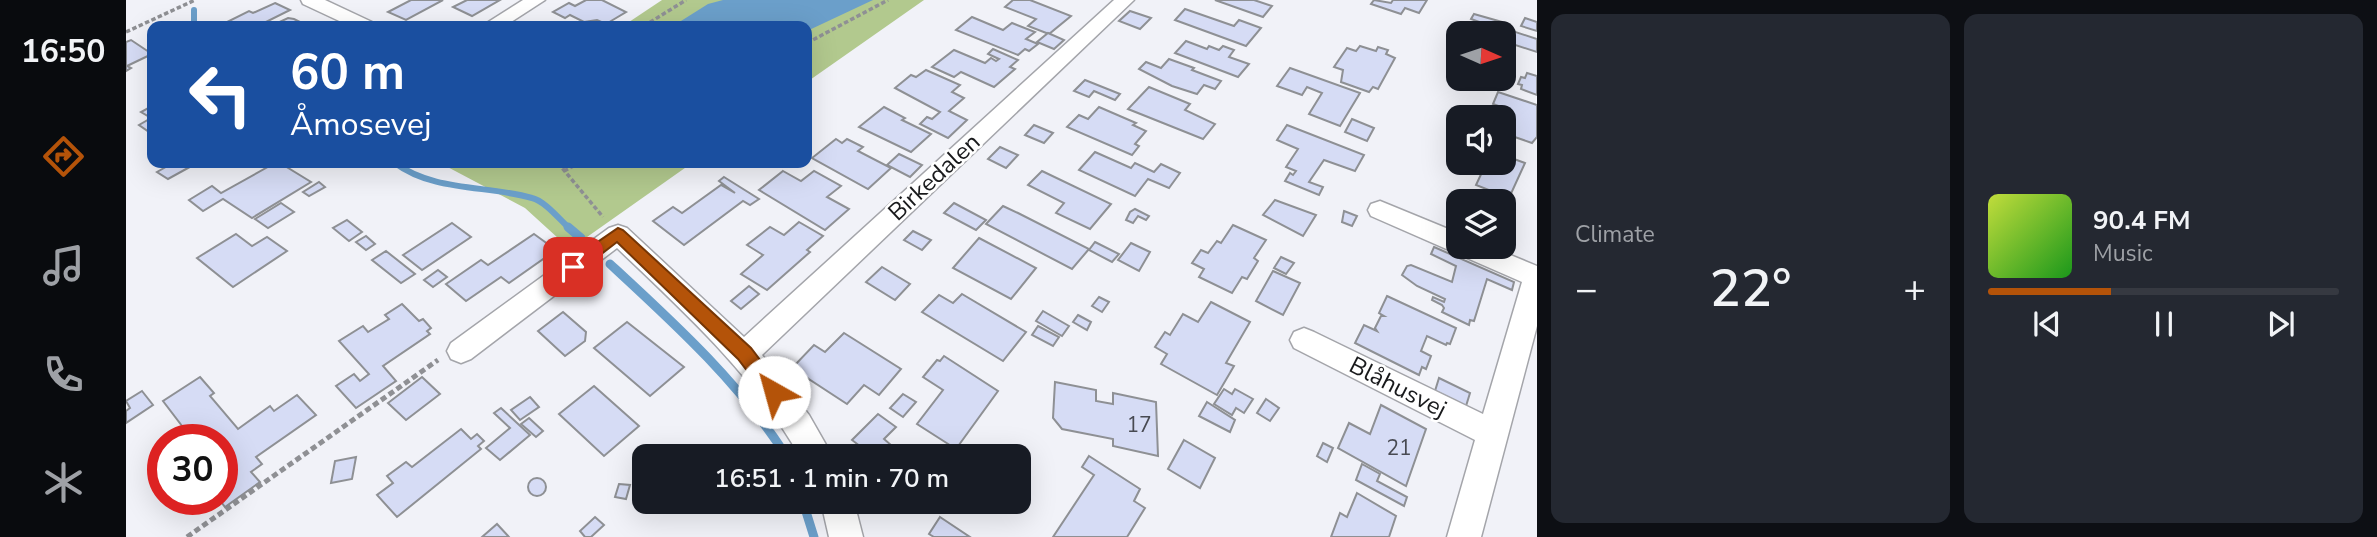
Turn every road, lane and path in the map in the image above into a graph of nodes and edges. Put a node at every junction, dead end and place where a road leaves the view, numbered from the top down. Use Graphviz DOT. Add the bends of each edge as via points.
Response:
graph roads {
  1 [pos="195,0"];
  2 [pos="310,0"];
  3 [pos="536,0"];
  4 [pos="686,0"];
  5 [pos="888,0"];
  6 [pos="1125,0"];
  7 [pos="150,21"];
  8 [pos="354,21"];
  9 [pos="500,21"];
  10 [pos="652,21"];
  11 [pos="147,22"];
  12 [pos="126,32"];
  13 [pos="812,40"];
  14 [pos="562,168"];
  15 [pos="570,168"];
  16 [pos="564,171"];
  17 [pos="1380,211"];
  18 [pos="618,234"];
  19 [pos="1446,238"];
  20 [pos="1495,259"];
  21 [pos="1537,276"];
  22 [pos="1304,340"];
  23 [pos="461,351"];
  24 [pos="744,354"];
  25 [pos="1493,434"];
  26 [pos="810,444"];
  27 [pos="840,514"];
  28 [pos="187,537"];
  29 [pos="846,537"];
  30 [pos="1464,537"];
  1 -- 7 [label="path"];
  2 -- 8 [label="street"];
  3 -- 9 [label="street"];
  4 -- 10 [label="path"];
  5 -- 13 [label="path"];
  6 -- 24 [label="street, Birkedalen"];
  11 -- 12 [label="path"];
  14 -- 16 [label="path"];
  15 -- 16 [label="path"];
  16 -- 18 [label="path"];
  17 -- 19 [label="street"];
  18 -- 23 [label="street"];
  18 -- 24 [label="street"];
  20 -- 21 [label="street"];
  21 -- 25 [label="street"];
  22 -- 25 [label="street, Blåhusvej"];
  23 -- 28 [label="path" via="444,355"];
  24 -- 26 [label="street"];
  25 -- 30 [label="street"];
  27 -- 29 [label="street"];
}
